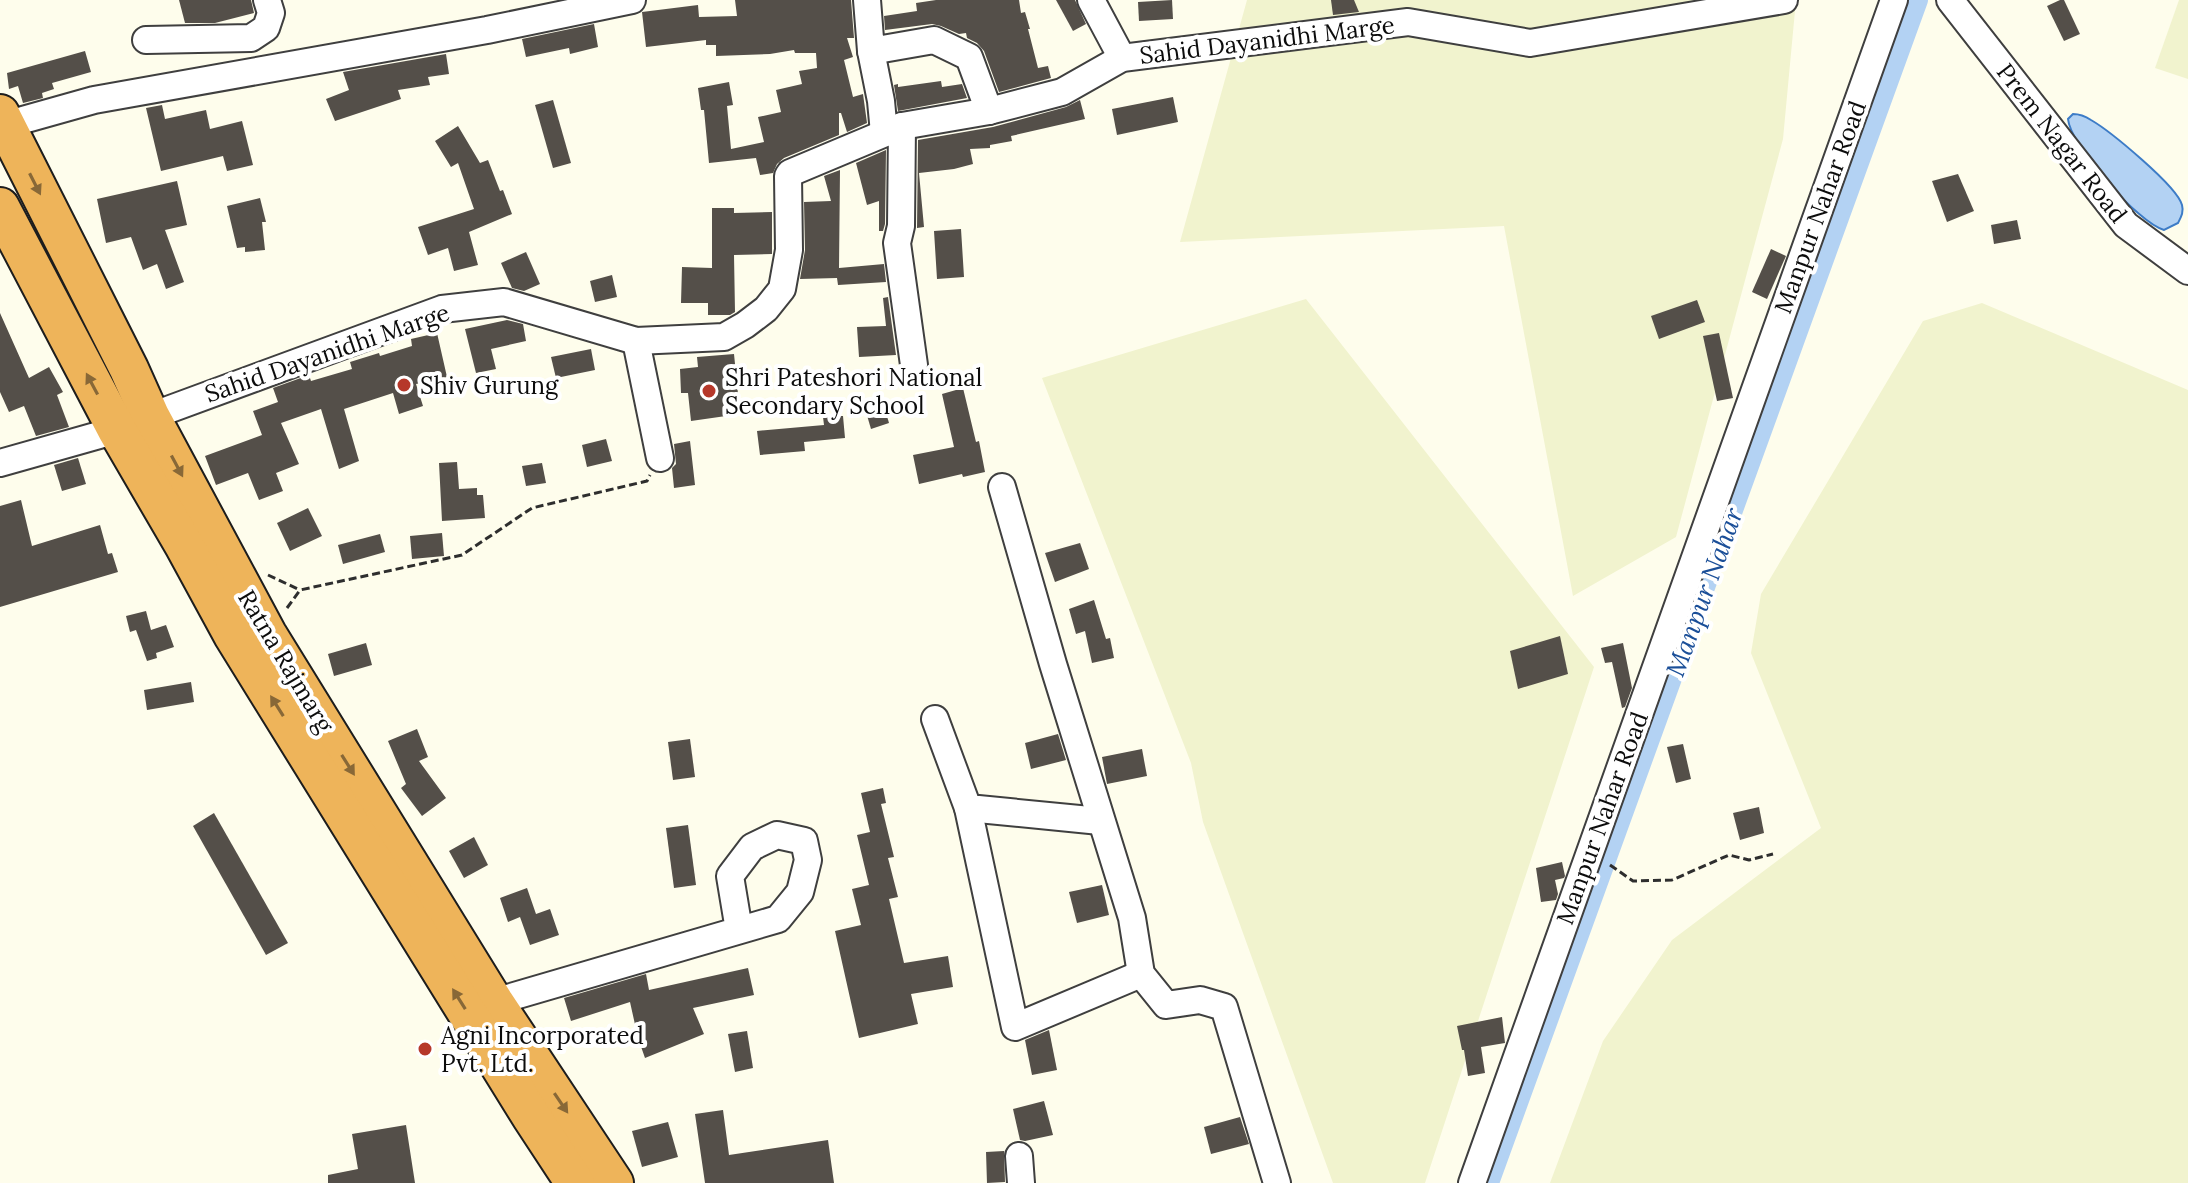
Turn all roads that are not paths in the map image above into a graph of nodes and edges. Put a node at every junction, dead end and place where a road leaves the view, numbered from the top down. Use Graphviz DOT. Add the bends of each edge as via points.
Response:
graph roads {
  1 [pos="267,0"];
  2 [pos="632,0"];
  3 [pos="867,0"];
  4 [pos="1091,0"];
  5 [pos="1784,0"];
  6 [pos="1894,0"];
  7 [pos="1950,0"];
  8 [pos="146,40"];
  9 [pos="871,51"];
  10 [pos="1122,58"];
  11 [pos="989,111"];
  12 [pos="2,119"];
  13 [pos="893,129"];
  14 [pos="0,207"];
  15 [pos="2188,271"];
  16 [pos="636,341"];
  17 [pos="914,365"];
  18 [pos="134,423"];
  19 [pos="660,458"];
  20 [pos="0,463"];
  21 [pos="1002,487"];
  22 [pos="935,719"];
  23 [pos="968,808"];
  24 [pos="1100,821"];
  25 [pos="739,930"];
  26 [pos="1141,974"];
  27 [pos="494,1002"];
  28 [pos="1019,1156"];
  29 [pos="575,1183"];
  30 [pos="614,1183"];
  31 [pos="1021,1183"];
  32 [pos="1277,1183"];
  33 [pos="1472,1183"];
  1 -- 8 [label="street" via="271,13 266,28 251,38"];
  2 -- 12 [label="street"];
  3 -- 9 [label="street"];
  4 -- 10 [label="street"];
  5 -- 10 [label="street, Sahid Dayanidhi Marge" via="1530,43 1408,22"];
  6 -- 33 [label="street, Manpur Nahar Road"];
  7 -- 15 [label="street, Prem Nagar Road" via="2126,225"];
  9 -- 11 [label="street" via="934,40 969,57"];
  9 -- 13 [label="street"];
  10 -- 11 [label="street, Sahid Dayanidhi Marge" via="1062,92"];
  11 -- 13 [label="street, Sahid Dayanidhi Marge"];
  12 -- 18 [label="highway, Ratna Rajmarg, one-way" via="129,369"];
  13 -- 16 [label="street, Sahid Dayanidhi Marge" via="790,173 789,250 782,289 766,309 724,337"];
  13 -- 17 [label="street" via="901,226 897,243"];
  18 -- 14 [label="highway, Ratna Rajmarg, one-way"];
  16 -- 18 [label="street, Sahid Dayanidhi Marge" via="504,302 442,309"];
  16 -- 19 [label="street"];
  18 -- 20 [label="street, Sahid Dayanidhi Marge"];
  18 -- 27 [label="highway, Ratna Rajmarg, one-way"];
  29 -- 18 [label="highway, Ratna Rajmarg, one-way" via="233,635 184,545"];
  21 -- 24 [label="street"];
  22 -- 23 [label="street"];
  23 -- 24 [label="street"];
  23 -- 26 [label="street" via="1015,1027"];
  24 -- 26 [label="street" via="1132,918"];
  25 -- 27 [label="street"];
  26 -- 32 [label="street" via="1166,1005 1200,1000 1224,1007"];
  27 -- 30 [label="highway, Ratna Rajmarg, one-way"];
  28 -- 31 [label="street"];
}
